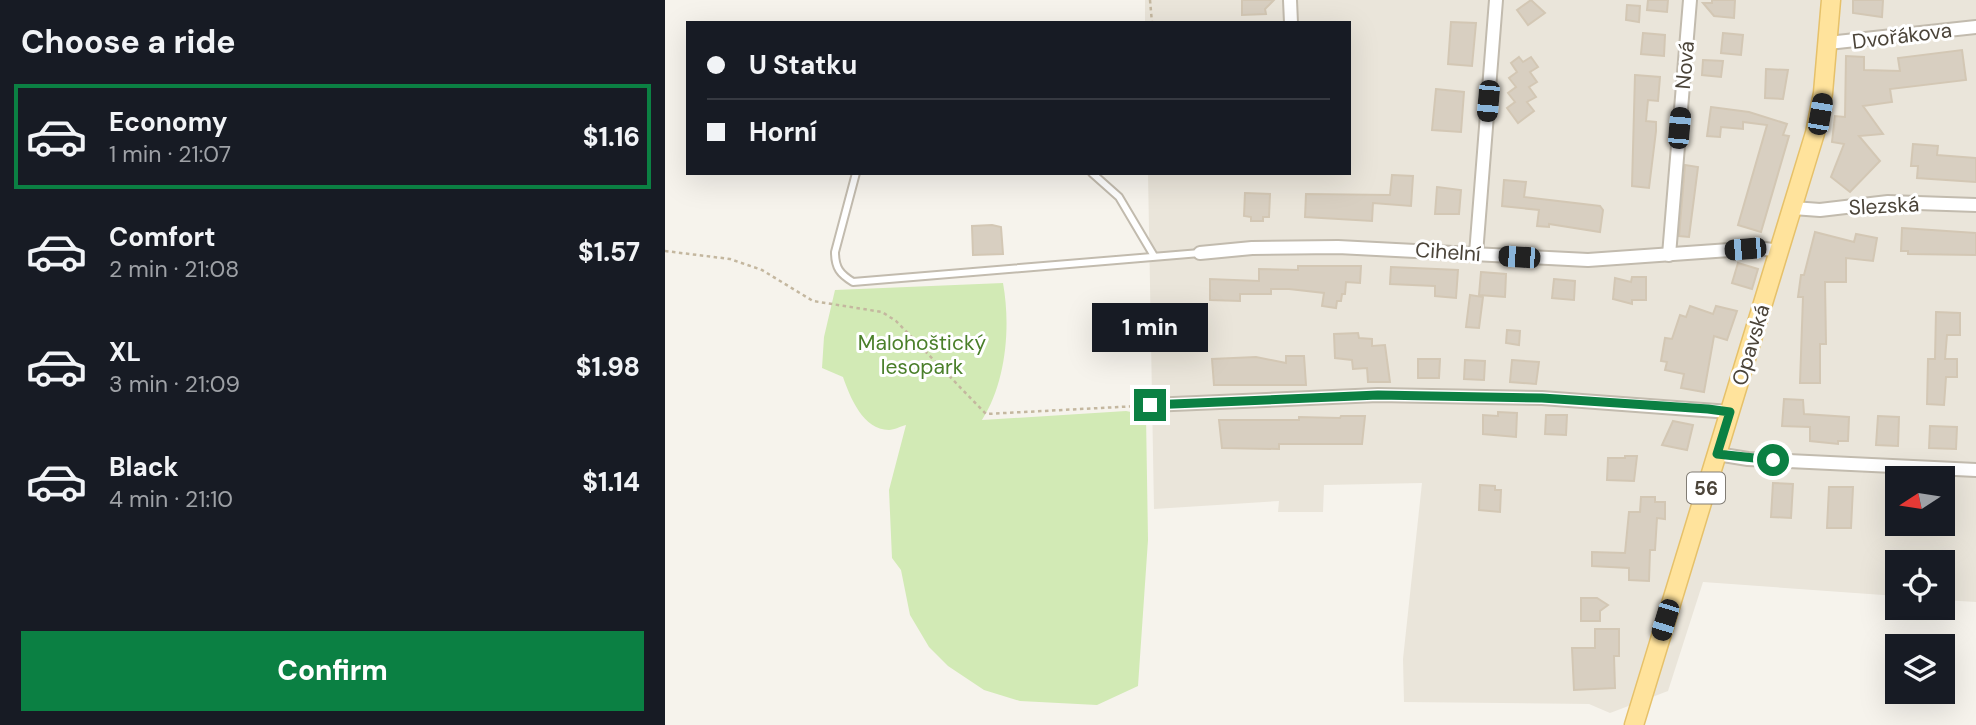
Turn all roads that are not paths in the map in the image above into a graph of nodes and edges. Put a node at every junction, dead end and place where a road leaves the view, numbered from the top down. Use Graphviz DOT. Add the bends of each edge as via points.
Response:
graph roads {
  1 [pos="1290,0"];
  2 [pos="1496,0"];
  3 [pos="1690,0"];
  4 [pos="1831,0"];
  5 [pos="1291,21"];
  6 [pos="1976,27"];
  7 [pos="1828,43"];
  8 [pos="855,175"];
  9 [pos="1095,175"];
  10 [pos="1976,205"];
  11 [pos="1793,208"];
  12 [pos="1780,251"];
  13 [pos="1200,253"];
  14 [pos="1476,254"];
  15 [pos="1154,256"];
  16 [pos="1669,256"];
  17 [pos="1150,405"];
  18 [pos="1730,412"];
  19 [pos="1717,454"];
  20 [pos="1976,470"];
  21 [pos="1634,725"];
  1 -- 5 [label="street"];
  2 -- 14 [label="street"];
  3 -- 16 [label="street, Nová"];
  4 -- 7 [label="main road, Opavská / 56"];
  6 -- 7 [label="street, Dvořákova"];
  7 -- 11 [label="main road, Opavská / 56" via="1820,114"];
  8 -- 15 [label="lane" via="835,252 840,274 853,282"];
  9 -- 15 [label="lane" via="1119,197"];
  10 -- 11 [label="street, Slezská" via="1888,202 1820,210"];
  11 -- 12 [label="main road, Opavská / 56"];
  12 -- 16 [label="street, Cihelní" via="1758,248"];
  12 -- 18 [label="main road, Opavská / 56"];
  13 -- 14 [label="street, Cihelní" via="1309,247"];
  13 -- 15 [label="lane"];
  14 -- 16 [label="street, Cihelní" via="1588,260"];
  17 -- 18 [label="street" via="1378,395 1542,398"];
  18 -- 19 [label="main road, Opavská / 56"];
  19 -- 20 [label="street"];
  19 -- 21 [label="main road, Opavská / 56"];
}
